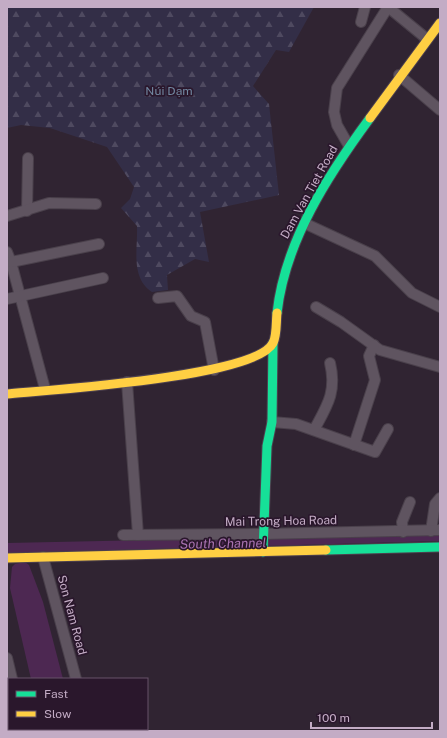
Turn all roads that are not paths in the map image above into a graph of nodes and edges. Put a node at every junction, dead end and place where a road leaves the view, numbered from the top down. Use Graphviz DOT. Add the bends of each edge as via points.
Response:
graph roads {
  1 [pos="365,7"];
  2 [pos="388,7"];
  3 [pos="361,22"];
  4 [pos="440,23"];
  5 [pos="427,39"];
  6 [pos="400,76"];
  7 [pos="440,110"];
  8 [pos="349,146"];
  9 [pos="28,158"];
  10 [pos="96,204"];
  11 [pos="26,211"];
  12 [pos="7,216"];
  13 [pos="304,223"];
  14 [pos="99,244"];
  15 [pos="9,257"];
  16 [pos="103,278"];
  17 [pos="20,296"];
  18 [pos="158,298"];
  19 [pos="7,299"];
  20 [pos="316,307"];
  21 [pos="440,307"];
  22 [pos="273,343"];
  23 [pos="374,345"];
  24 [pos="330,363"];
  25 [pos="440,365"];
  26 [pos="214,370"];
  27 [pos="128,382"];
  28 [pos="45,389"];
  29 [pos="7,394"];
  30 [pos="272,422"];
  31 [pos="388,429"];
  32 [pos="314,430"];
  33 [pos="354,445"];
  34 [pos="440,498"];
  35 [pos="410,502"];
  36 [pos="436,531"];
  37 [pos="403,532"];
  38 [pos="262,534"];
  39 [pos="123,535"];
  40 [pos="138,535"];
  41 [pos="440,548"];
  42 [pos="263,552"];
  43 [pos="43,557"];
  44 [pos="7,558"];
  45 [pos="7,658"];
  46 [pos="12,678"];
  47 [pos="76,678"];
  1 -- 3 [label="street"];
  2 -- 5 [label="street"];
  2 -- 8 [label="street" via="337,88 334,112 337,125"];
  4 -- 5 [label="main road, Dam Van Tiet Road"];
  5 -- 6 [label="main road, Dam Van Tiet Road"];
  6 -- 7 [label="street"];
  6 -- 8 [label="main road, Dam Van Tiet Road"];
  8 -- 13 [label="main road, Dam Van Tiet Road"];
  9 -- 11 [label="street"];
  10 -- 11 [label="street" via="49,202"];
  11 -- 12 [label="street"];
  13 -- 21 [label="street" via="375,256 412,293"];
  13 -- 22 [label="main road, Dam Van Tiet Road" via="286,266 278,300"];
  14 -- 15 [label="street"];
  15 -- 17 [label="street"];
  16 -- 17 [label="street"];
  17 -- 19 [label="street"];
  17 -- 28 [label="street"];
  18 -- 26 [label="street" via="177,296 191,316 205,322"];
  20 -- 23 [label="street"];
  22 -- 26 [label="main road" via="263,353"];
  22 -- 30 [label="main road, Dam Van Tiet Road"];
  23 -- 25 [label="street" via="380,350"];
  23 -- 33 [label="street" via="369,356 375,380"];
  24 -- 32 [label="street" via="334,378 332,392"];
  26 -- 27 [label="main road"];
  27 -- 28 [label="main road"];
  27 -- 40 [label="street"];
  28 -- 29 [label="main road"];
  30 -- 32 [label="street" via="296,424"];
  30 -- 38 [label="main road, Dam Van Tiet Road" via="267,446"];
  31 -- 33 [label="street" via="374,452"];
  32 -- 33 [label="street"];
  34 -- 36 [label="street" via="435,504"];
  35 -- 37 [label="street" via="402,522"];
  36 -- 37 [label="street, Mai Trong Hoa Road"];
  37 -- 38 [label="street, Mai Trong Hoa Road"];
  38 -- 40 [label="street, Mai Trong Hoa Road"];
  38 -- 42 [label="main road, Dam Van Tiet Road"];
  39 -- 40 [label="street, Mai Trong Hoa Road"];
  41 -- 42 [label="main road"];
  42 -- 43 [label="main road"];
  43 -- 44 [label="main road"];
  43 -- 47 [label="street, Son Nam Road"];
  45 -- 46 [label="street"];
}
